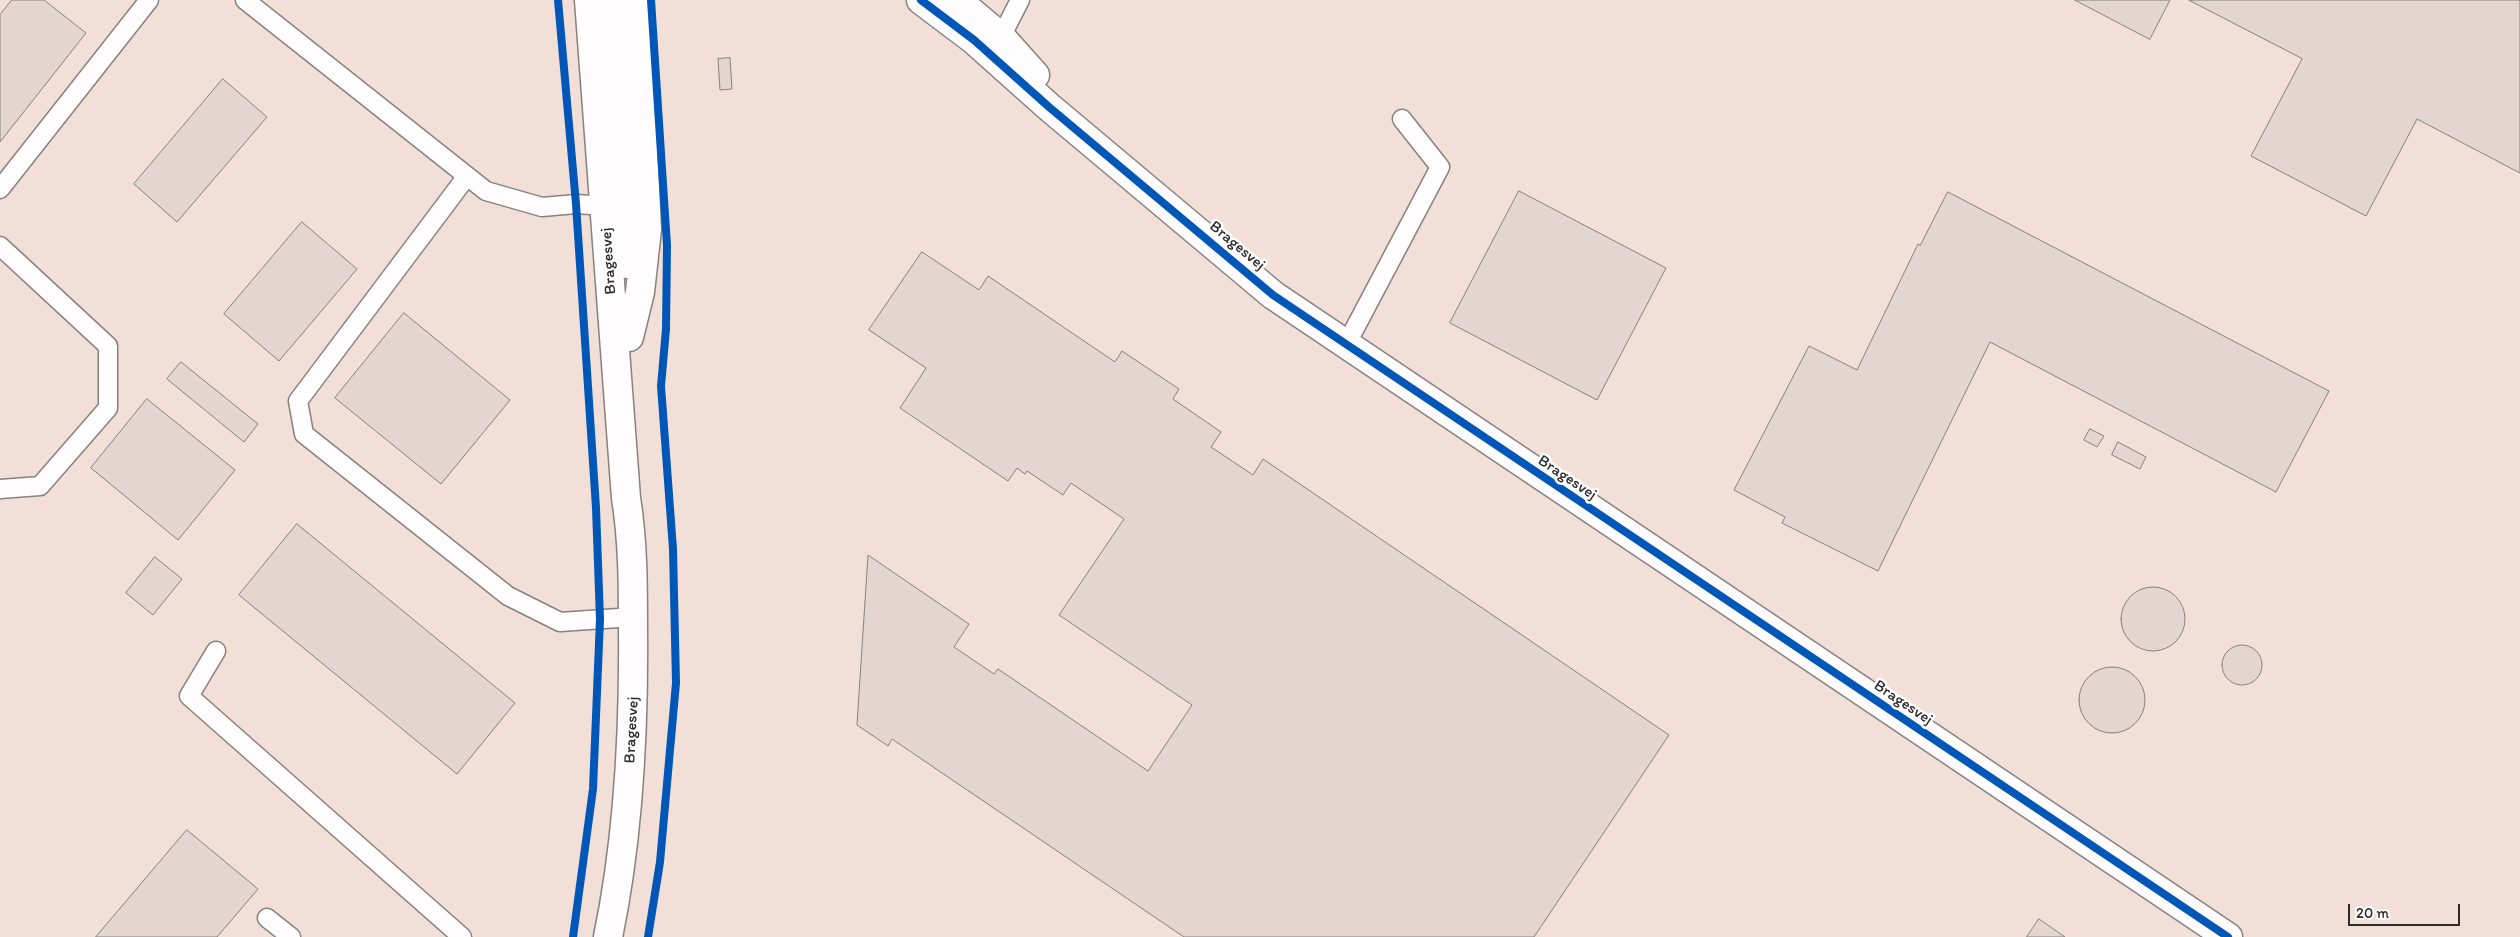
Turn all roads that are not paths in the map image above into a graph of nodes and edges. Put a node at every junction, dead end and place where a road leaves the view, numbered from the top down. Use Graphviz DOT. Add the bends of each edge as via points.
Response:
graph roads {
  1 [pos="149,0"];
  2 [pos="245,0"];
  3 [pos="589,0"];
  4 [pos="613,0"];
  5 [pos="636,0"];
  6 [pos="921,0"];
  7 [pos="957,0"];
  8 [pos="1020,0"];
  9 [pos="1001,37"];
  10 [pos="1402,119"];
  11 [pos="1101,149"];
  12 [pos="467,176"];
  13 [pos="0,190"];
  14 [pos="605,206"];
  15 [pos="0,246"];
  16 [pos="629,337"];
  17 [pos="1346,345"];
  18 [pos="0,489"];
  19 [pos="630,522"];
  20 [pos="633,617"];
  21 [pos="216,651"];
  22 [pos="267,918"];
  23 [pos="290,937"];
  24 [pos="462,937"];
  25 [pos="608,937"];
  26 [pos="2228,937"];
  1 -- 13 [label="lane"];
  2 -- 12 [label="lane"];
  3 -- 14 [label="street, Bragesvej"];
  4 -- 16 [label="street, Bragesvej"];
  5 -- 16 [label="street, Bragesvej" via="647,229 640,292"];
  6 -- 11 [label="street, Bragesvej" via="974,40"];
  7 -- 9 [label="street, Bragesvej"];
  8 -- 9 [label="lane"];
  9 -- 11 [label="street, Bragesvej"];
  10 -- 17 [label="lane" via="1440,167"];
  11 -- 17 [label="street, Bragesvej" via="1273,295"];
  12 -- 14 [label="lane" via="486,191 542,207"];
  12 -- 20 [label="lane" via="298,401 304,434 508,596 560,622"];
  14 -- 19 [label="street, Bragesvej"];
  15 -- 18 [label="lane" via="108,346 108,408 40,486"];
  16 -- 19 [label="street, Bragesvej" via="634,498"];
  17 -- 26 [label="street, Bragesvej"];
  19 -- 20 [label="street, Bragesvej"];
  20 -- 25 [label="street, Bragesvej" via="634,710 628,797 616,899"];
  21 -- 24 [label="lane" via="189,696"];
  22 -- 23 [label="lane"];
}
